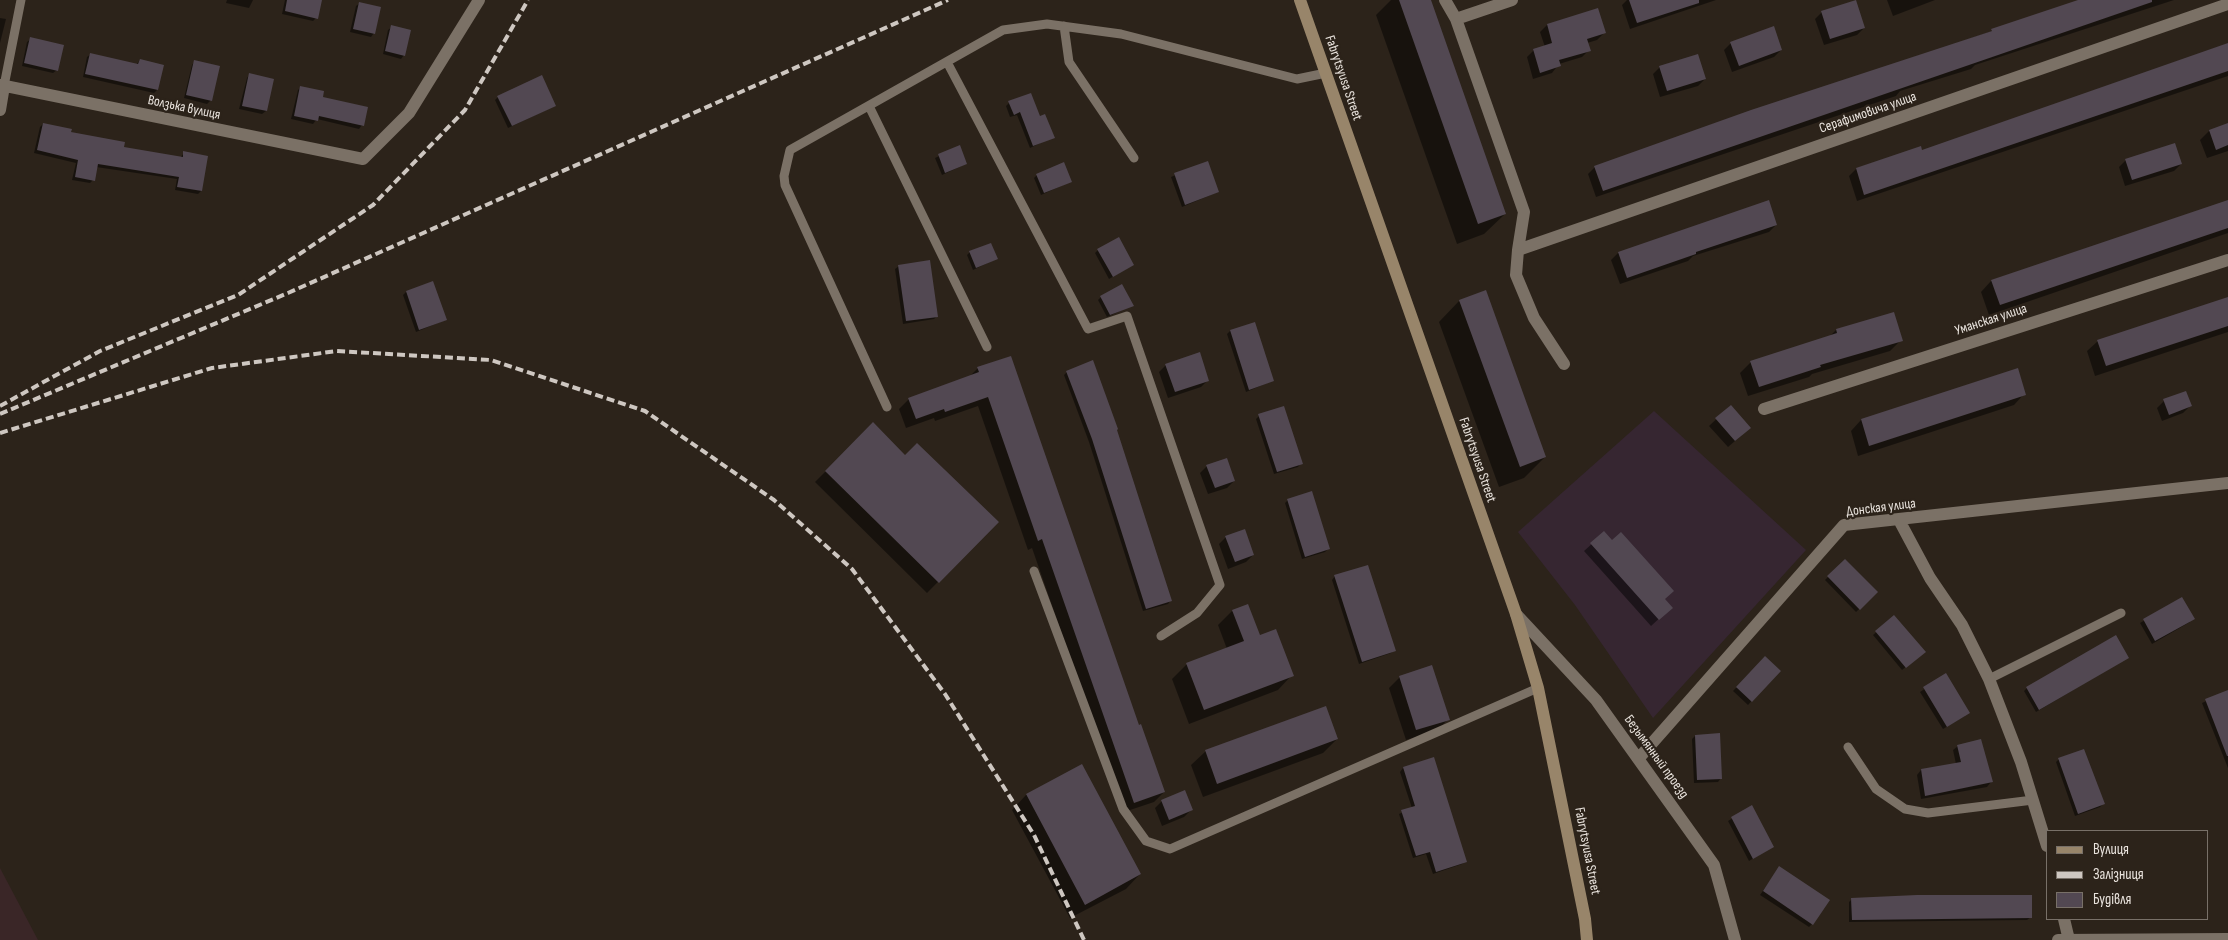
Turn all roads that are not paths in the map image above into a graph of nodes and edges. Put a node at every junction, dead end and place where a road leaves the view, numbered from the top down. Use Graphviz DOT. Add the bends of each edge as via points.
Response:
graph roads {
  1 [pos="21,0"];
  2 [pos="479,0"];
  3 [pos="1300,0"];
  4 [pos="1445,0"];
  5 [pos="1512,0"];
  6 [pos="2228,4"];
  7 [pos="1456,19"];
  8 [pos="1064,26"];
  9 [pos="947,62"];
  10 [pos="1326,73"];
  11 [pos="2,85"];
  12 [pos="869,106"];
  13 [pos="0,110"];
  14 [pos="1134,158"];
  15 [pos="1518,250"];
  16 [pos="2228,260"];
  17 [pos="987,347"];
  18 [pos="1564,364"];
  19 [pos="887,407"];
  20 [pos="1764,409"];
  21 [pos="2228,483"];
  22 [pos="1899,520"];
  23 [pos="1034,571"];
  24 [pos="2121,613"];
  25 [pos="1516,614"];
  26 [pos="1161,636"];
  27 [pos="1989,679"];
  28 [pos="1538,688"];
  29 [pos="1848,747"];
  30 [pos="1639,758"];
  31 [pos="2033,800"];
  32 [pos="2046,843"];
  33 [pos="2064,920"];
  34 [pos="2228,939"];
  35 [pos="1587,940"];
  36 [pos="1735,940"];
  37 [pos="2058,940"];
  38 [pos="2069,940"];
  1 -- 11 [label="lane"];
  2 -- 11 [label="street, Волзька вулиця" via="408,113 362,159"];
  3 -- 10 [label="main road, Fabrytsyusa Street"];
  4 -- 7 [label="street"];
  5 -- 7 [label="street"];
  6 -- 15 [label="street, Серафимовича улица"];
  7 -- 15 [label="street" via="1524,212"];
  8 -- 9 [label="lane" via="1047,24 1003,30"];
  8 -- 10 [label="lane" via="1121,34 1297,79"];
  8 -- 14 [label="lane" via="1069,62"];
  9 -- 12 [label="lane"];
  9 -- 26 [label="lane" via="1088,328 1127,316 1220,585 1197,613"];
  10 -- 25 [label="main road, Fabrytsyusa Street"];
  11 -- 13 [label="street"];
  12 -- 17 [label="lane"];
  12 -- 19 [label="lane" via="790,150 784,176"];
  15 -- 18 [label="street" via="1516,275 1534,318"];
  16 -- 20 [label="street, Уманская улица"];
  21 -- 22 [label="street, Донская улица"];
  22 -- 27 [label="street" via="1930,578 1962,625"];
  22 -- 30 [label="street, Донская улица" via="1844,525"];
  23 -- 28 [label="lane" via="1123,809 1146,841 1170,849"];
  24 -- 27 [label="lane"];
  25 -- 28 [label="main road, Fabrytsyusa Street"];
  25 -- 30 [label="street, Безымянный проезд" via="1596,700"];
  27 -- 31 [label="street"];
  28 -- 35 [label="main road, Fabrytsyusa Street"];
  29 -- 31 [label="lane" via="1876,790 1905,809 1928,813"];
  30 -- 36 [label="street, Безымянный проезд" via="1714,865"];
  31 -- 32 [label="street"];
  33 -- 38 [label="street"];
  34 -- 38 [label="street"];
  37 -- 38 [label="street"];
}
